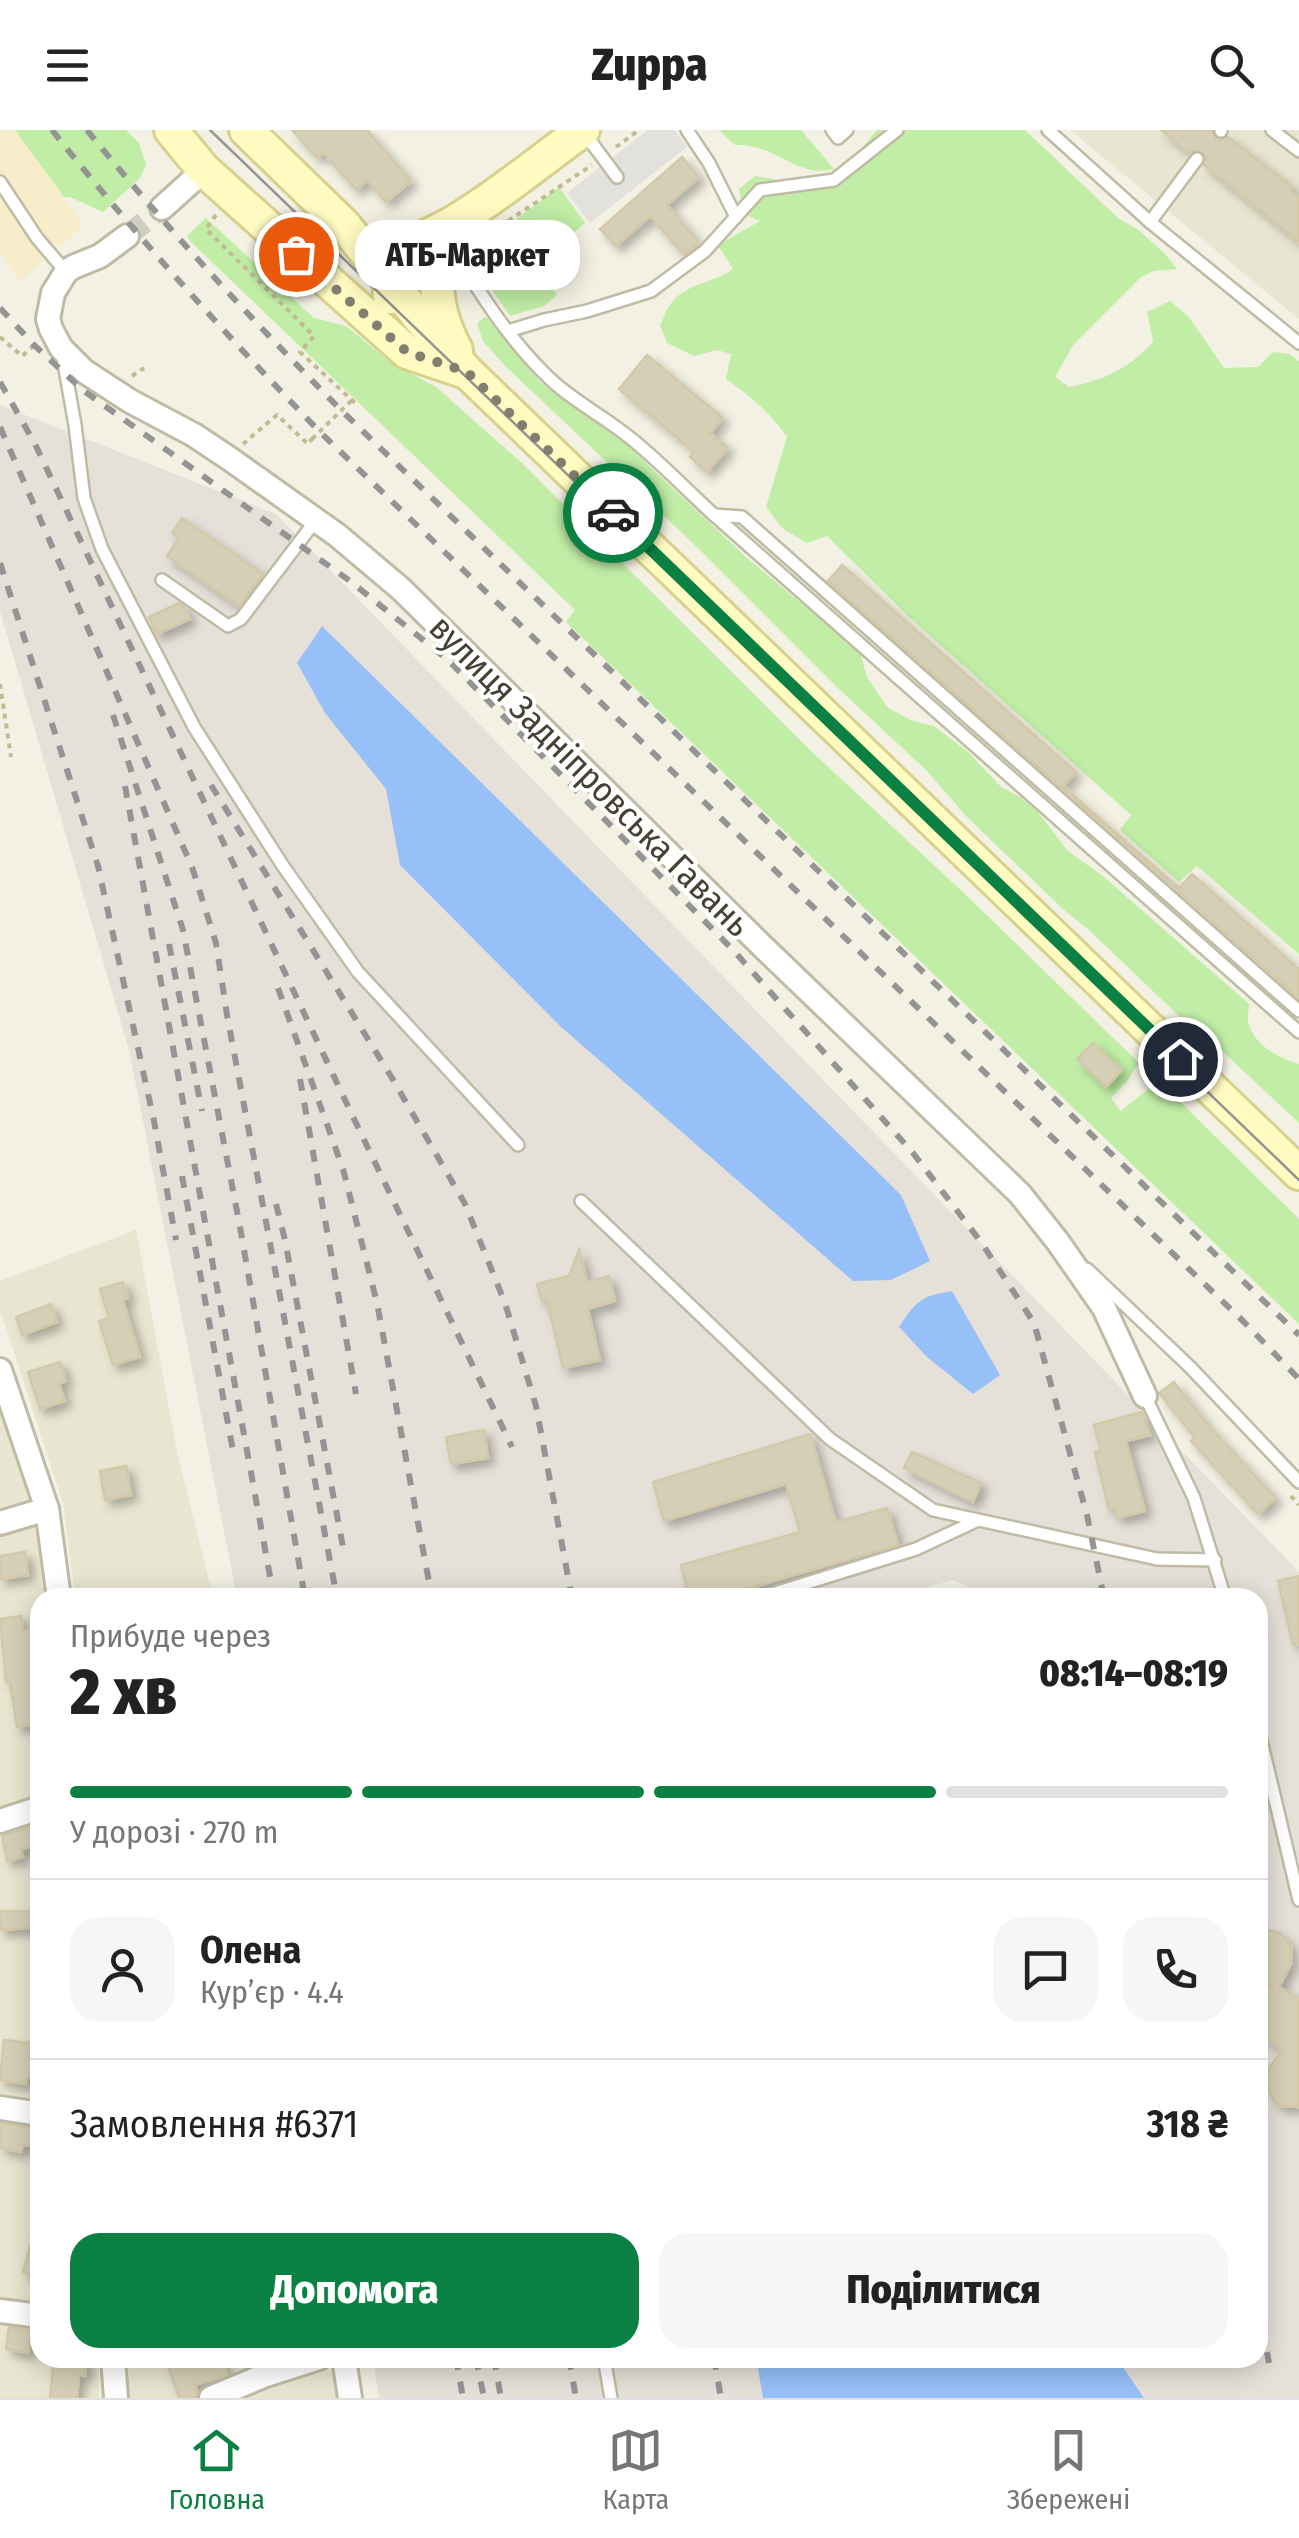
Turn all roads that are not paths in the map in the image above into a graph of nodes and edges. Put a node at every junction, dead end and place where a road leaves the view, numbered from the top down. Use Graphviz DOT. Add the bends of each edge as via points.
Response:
graph roads {
  1 [pos="170,130"];
  2 [pos="246,130"];
  3 [pos="583,130"];
  4 [pos="687,130"];
  5 [pos="832,130"];
  6 [pos="847,130"];
  7 [pos="897,130"];
  8 [pos="1048,130"];
  9 [pos="1272,130"];
  10 [pos="1299,151"];
  11 [pos="1196,159"];
  12 [pos="204,170"];
  13 [pos="617,176"];
  14 [pos="0,182"];
  15 [pos="162,208"];
  16 [pos="736,217"];
  17 [pos="1150,222"];
  18 [pos="344,226"];
  19 [pos="127,236"];
  20 [pos="448,236"];
  21 [pos="66,272"];
  22 [pos="316,272"];
  23 [pos="390,282"];
  24 [pos="508,332"];
  25 [pos="56,338"];
  26 [pos="1299,343"];
  27 [pos="407,352"];
  28 [pos="467,372"];
  29 [pos="714,514"];
  30 [pos="316,520"];
  31 [pos="162,580"];
  32 [pos="1299,1011"];
  33 [pos="1299,1032"];
  34 [pos="518,1145"];
  35 [pos="1299,1173"];
  36 [pos="581,1201"];
  37 [pos="1058,1242"];
  38 [pos="0,1370"];
  39 [pos="1144,1396"];
  40 [pos="1299,1482"];
  41 [pos="47,1509"];
  42 [pos="976,1521"];
  43 [pos="0,1523"];
  44 [pos="1215,1560"];
  45 [pos="58,1588"];
  46 [pos="790,1588"];
  47 [pos="1222,1588"];
  48 [pos="1268,1770"];
  49 [pos="30,1812"];
  50 [pos="0,1822"];
  51 [pos="1299,1900"];
  52 [pos="0,2108"];
  53 [pos="30,2112"];
  54 [pos="0,2311"];
  55 [pos="30,2315"];
  56 [pos="114,2368"];
  57 [pos="288,2368"];
  58 [pos="346,2368"];
  59 [pos="606,2368"];
  60 [pos="116,2398"];
  61 [pos="211,2398"];
  62 [pos="350,2398"];
  63 [pos="611,2398"];
  1 -- 12 [label="main road"];
  2 -- 18 [label="main road"];
  3 -- 13 [label="lane"];
  3 -- 20 [label="main road"];
  4 -- 16 [label="lane"];
  5 -- 6 [label="lane" via="838,138"];
  7 -- 16 [label="lane" via="834,180 760,190"];
  8 -- 17 [label="lane"];
  9 -- 10 [label="lane"];
  11 -- 17 [label="lane"];
  12 -- 15 [label="street"];
  12 -- 22 [label="main road"];
  14 -- 21 [label="lane"];
  16 -- 24 [label="lane" via="706,251 651,290"];
  17 -- 26 [label="lane"];
  18 -- 20 [label="main road" via="393,243"];
  18 -- 23 [label="main road"];
  19 -- 21 [label="street"];
  20 -- 23 [label="main road" via="399,258"];
  20 -- 24 [label="lane"];
  20 -- 28 [label="main road" via="437,286 446,328"];
  21 -- 25 [label="street" via="48,319"];
  22 -- 23 [label="main road" via="344,281"];
  22 -- 27 [label="main road"];
  23 -- 27 [label="main road" via="390,305"];
  23 -- 28 [label="main road"];
  24 -- 29 [label="lane" via="569,396 632,439"];
  25 -- 30 [label="street, вулиця Задніпровська Гавань" via="84,371 194,435"];
  25 -- 34 [label="lane" via="84,498 102,549 177,697 358,972"];
  27 -- 28 [label="main road"];
  28 -- 35 [label="main road"];
  29 -- 32 [label="lane" via="742,517"];
  29 -- 33 [label="lane"];
  30 -- 31 [label="lane" via="241,619 228,626"];
  30 -- 37 [label="street, вулиця Задніпровська Гавань" via="401,590 1020,1194"];
  36 -- 42 [label="lane" via="830,1439 934,1510"];
  37 -- 39 [label="street, вулиця Задніпровська Гавань" via="1104,1308"];
  37 -- 40 [label="lane" via="1190,1366"];
  38 -- 41 [label="street"];
  39 -- 44 [label="lane" via="1194,1498"];
  41 -- 43 [label="street"];
  41 -- 45 [label="street"];
  42 -- 44 [label="lane" via="1157,1559"];
  42 -- 46 [label="lane" via="916,1548"];
  44 -- 47 [label="lane"];
  48 -- 51 [label="lane"];
  49 -- 50 [label="street"];
  52 -- 53 [label="street"];
  54 -- 55 [label="street"];
  56 -- 60 [label="street"];
  57 -- 61 [label="street"];
  58 -- 62 [label="street"];
  59 -- 63 [label="lane"];
}
